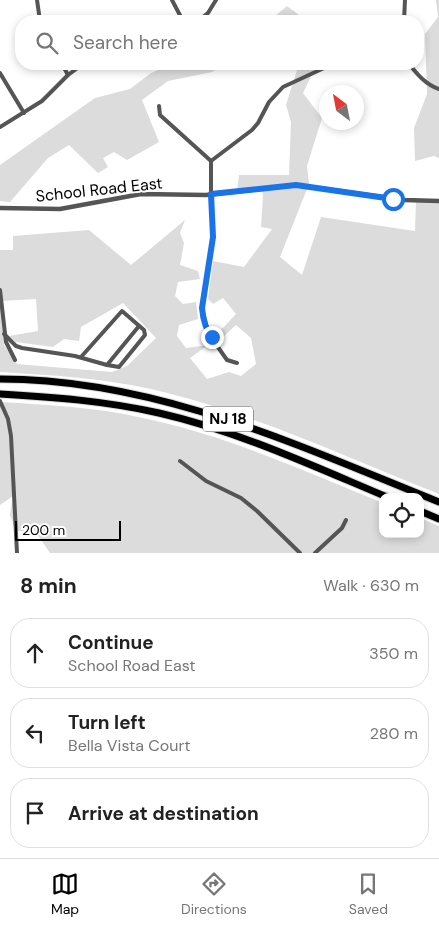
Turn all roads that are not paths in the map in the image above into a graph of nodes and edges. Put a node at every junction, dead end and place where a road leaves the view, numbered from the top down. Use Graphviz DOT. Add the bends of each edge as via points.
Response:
graph roads {
  1 [pos="37,0"];
  2 [pos="172,0"];
  3 [pos="216,0"];
  4 [pos="405,0"];
  5 [pos="39,15"];
  6 [pos="180,15"];
  7 [pos="206,15"];
  8 [pos="404,15"];
  9 [pos="65,70"];
  10 [pos="75,70"];
  11 [pos="320,70"];
  12 [pos="413,70"];
  13 [pos="0,73"];
  14 [pos="68,75"];
  15 [pos="439,89"];
  16 [pos="159,106"];
  17 [pos="24,113"];
  18 [pos="0,127"];
  19 [pos="211,161"];
  20 [pos="211,194"];
  21 [pos="439,201"];
  22 [pos="0,208"];
  23 [pos="0,290"];
  24 [pos="139,326"];
  25 [pos="4,334"];
  26 [pos="81,357"];
  27 [pos="15,360"];
  28 [pos="237,363"];
  29 [pos="107,365"];
  30 [pos="0,380"];
  31 [pos="0,399"];
  32 [pos="180,461"];
  33 [pos="379,493"];
  34 [pos="439,502"];
  35 [pos="424,513"];
  36 [pos="439,519"];
  37 [pos="346,520"];
  38 [pos="17,553"];
  39 [pos="300,553"];
  40 [pos="315,553"];
  1 -- 5 [label="street"];
  2 -- 6 [label="street"];
  3 -- 7 [label="street"];
  4 -- 8 [label="street"];
  9 -- 14 [label="street"];
  10 -- 14 [label="street"];
  11 -- 19 [label="street" via="284,87 269,102 258,124"];
  12 -- 15 [label="street" via="433,88"];
  13 -- 17 [label="street"];
  14 -- 17 [label="street" via="42,101"];
  16 -- 19 [label="street" via="160,115"];
  17 -- 18 [label="street"];
  19 -- 20 [label="street"];
  20 -- 21 [label="street, School Road East" via="296,185 404,200"];
  20 -- 22 [label="street, School Road East" via="141,194 60,210"];
  20 -- 28 [label="street" via="213,237 203,319 208,333 227,360"];
  23 -- 25 [label="street"];
  24 -- 26 [label="street" via="120,311"];
  24 -- 29 [label="street"];
  24 -- 29 [label="street" via="145,331 144,338 119,367"];
  25 -- 26 [label="street" via="22,348"];
  25 -- 27 [label="street"];
  26 -- 29 [label="street"];
  30 -- 34 [label="highway, NJ 18" via="101,388 205,411"];
  31 -- 33 [label="highway, NJ 18" via="10,395 74,398 185,420 250,441"];
  31 -- 38 [label="street" via="11,436"];
  32 -- 39 [label="street" via="206,482 241,498"];
  35 -- 36 [label="highway"];
  37 -- 40 [label="street" via="342,528"];
}
